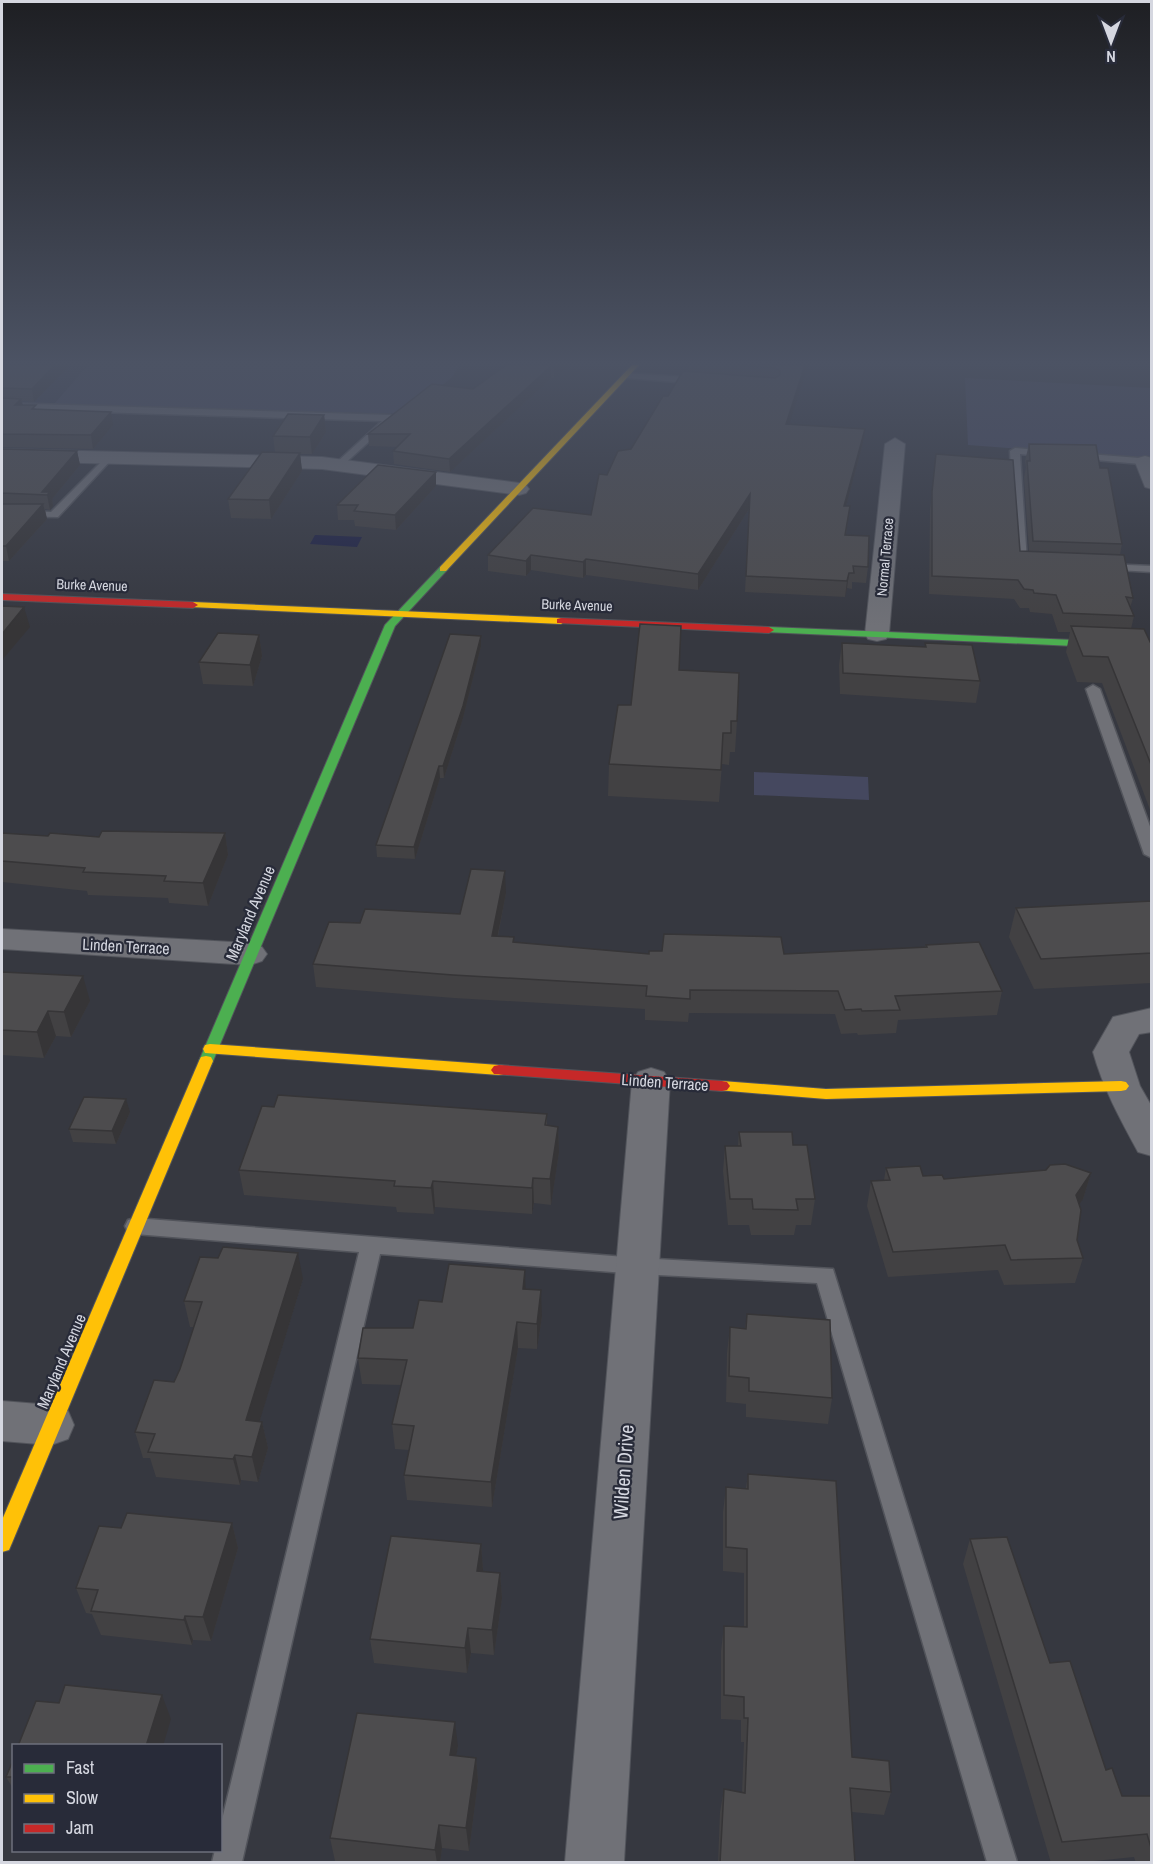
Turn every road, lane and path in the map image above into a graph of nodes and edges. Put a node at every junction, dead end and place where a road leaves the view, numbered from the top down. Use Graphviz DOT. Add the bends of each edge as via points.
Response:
graph roads {
  1 [pos="354,452"];
  2 [pos="554,452"];
  3 [pos="894,452"];
  4 [pos="1016,452"];
  5 [pos="1028,452"];
  6 [pos="2,455"];
  7 [pos="110,457"];
  8 [pos="1148,462"];
  9 [pos="341,464"];
  10 [pos="1152,483"];
  11 [pos="519,489"];
  12 [pos="2,513"];
  13 [pos="1046,565"];
  14 [pos="1093,567"];
  15 [pos="1152,569"];
  16 [pos="2,597"];
  17 [pos="400,614"];
  18 [pos="877,634"];
  19 [pos="1152,646"];
  20 [pos="1093,689"];
  21 [pos="1152,855"];
  22 [pos="2,939"];
  23 [pos="250,954"];
  24 [pos="1152,1020"];
  25 [pos="210,1049"];
  26 [pos="651,1081"];
  27 [pos="1121,1086"];
  28 [pos="1152,1142"];
  29 [pos="135,1226"];
  30 [pos="372,1243"];
  31 [pos="638,1266"];
  32 [pos="2,1421"];
  33 [pos="51,1425"];
  34 [pos="2,1543"];
  35 [pos="227,1863"];
  36 [pos="594,1863"];
  37 [pos="1002,1863"];
  1 -- 9 [label="lane"];
  2 -- 11 [label="street, Maryland Avenue"];
  3 -- 18 [label="street, Normal Terrace"];
  4 -- 13 [label="lane" via="1022,565"];
  5 -- 8 [label="lane"];
  6 -- 7 [label="street"];
  7 -- 9 [label="street"];
  7 -- 12 [label="lane" via="54,515"];
  8 -- 10 [label="street"];
  9 -- 11 [label="street"];
  11 -- 17 [label="street, Maryland Avenue"];
  14 -- 15 [label="lane"];
  16 -- 17 [label="street, Burke Avenue"];
  17 -- 18 [label="street, Burke Avenue"];
  17 -- 23 [label="street, Maryland Avenue" via="390,625"];
  18 -- 19 [label="street, Burke Avenue"];
  20 -- 21 [label="lane"];
  22 -- 23 [label="street, Linden Terrace"];
  23 -- 25 [label="street, Maryland Avenue"];
  24 -- 27 [label="street" via="1126,1025 1111,1052"];
  25 -- 26 [label="street, Linden Terrace"];
  25 -- 29 [label="street, Maryland Avenue"];
  26 -- 27 [label="street, Linden Terrace" via="826,1094"];
  26 -- 31 [label="street, Wilden Drive"];
  27 -- 28 [label="street"];
  29 -- 30 [label="lane"];
  29 -- 33 [label="street, Maryland Avenue"];
  30 -- 31 [label="lane"];
  30 -- 35 [label="lane"];
  31 -- 36 [label="street, Wilden Drive"];
  31 -- 37 [label="lane" via="825,1275"];
  32 -- 33 [label="street"];
  33 -- 34 [label="street, Maryland Avenue"];
}
